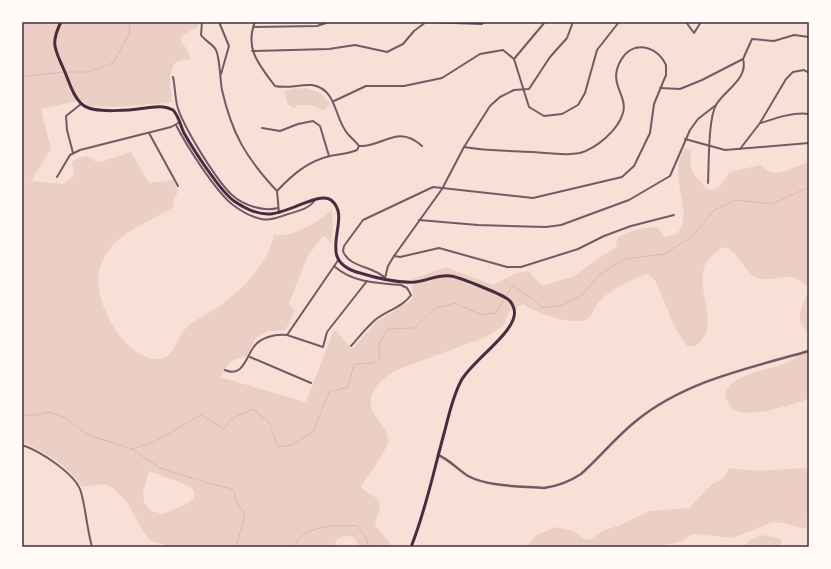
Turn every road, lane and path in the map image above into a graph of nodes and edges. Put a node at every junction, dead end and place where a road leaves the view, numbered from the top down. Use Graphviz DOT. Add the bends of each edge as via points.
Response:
graph roads {
  1 [pos="61,22"];
  2 [pos="202,22"];
  3 [pos="219,22"];
  4 [pos="255,22"];
  5 [pos="329,22"];
  6 [pos="484,22"];
  7 [pos="545,22"];
  8 [pos="573,22"];
  9 [pos="619,22"];
  10 [pos="686,22"];
  11 [pos="701,22"];
  12 [pos="253,27"];
  13 [pos="809,37"];
  14 [pos="252,51"];
  15 [pos="514,59"];
  16 [pos="743,59"];
  17 [pos="809,73"];
  18 [pos="221,74"];
  19 [pos="173,77"];
  20 [pos="660,88"];
  21 [pos="522,89"];
  22 [pos="334,101"];
  23 [pos="82,104"];
  24 [pos="716,104"];
  25 [pos="178,106"];
  26 [pos="174,111"];
  27 [pos="809,114"];
  28 [pos="180,122"];
  29 [pos="760,123"];
  30 [pos="176,125"];
  31 [pos="262,128"];
  32 [pos="149,133"];
  33 [pos="685,139"];
  34 [pos="809,142"];
  35 [pos="359,146"];
  36 [pos="422,146"];
  37 [pos="464,147"];
  38 [pos="710,147"];
  39 [pos="740,149"];
  40 [pos="73,153"];
  41 [pos="330,156"];
  42 [pos="57,177"];
  43 [pos="708,183"];
  44 [pos="178,186"];
  45 [pos="442,189"];
  46 [pos="277,191"];
  47 [pos="317,198"];
  48 [pos="278,208"];
  49 [pos="279,213"];
  50 [pos="674,214"];
  51 [pos="419,220"];
  52 [pos="394,256"];
  53 [pos="339,259"];
  54 [pos="334,266"];
  55 [pos="385,278"];
  56 [pos="367,282"];
  57 [pos="287,335"];
  58 [pos="350,346"];
  59 [pos="809,351"];
  60 [pos="250,357"];
  61 [pos="225,370"];
  62 [pos="311,383"];
  63 [pos="22,445"];
  64 [pos="438,454"];
  65 [pos="92,547"];
  66 [pos="411,547"];
  1 -- 23 [label="main road" via="55,36 54,47"];
  2 -- 18 [label="street" via="201,35 216,50"];
  3 -- 18 [label="street" via="229,46"];
  4 -- 12 [label="street"];
  5 -- 12 [label="street" via="317,26"];
  6 -- 14 [label="street" via="426,22 414,30 403,44 387,52 355,45 329,49"];
  7 -- 15 [label="street"];
  8 -- 21 [label="street" via="566,38 550,57 530,89"];
  9 -- 21 [label="street" via="597,50 586,93 578,105 562,114 544,116 529,107"];
  10 -- 11 [label="street" via="694,33"];
  12 -- 14 [label="street"];
  13 -- 16 [label="street" via="794,35 774,41 752,39"];
  14 -- 22 [label="street" via="257,62 276,86 313,86 328,94"];
  15 -- 21 [label="street"];
  15 -- 22 [label="street" via="503,50 480,54 442,78 404,86 366,86"];
  16 -- 20 [label="street" via="680,89"];
  16 -- 24 [label="street" via="745,63 737,81"];
  17 -- 29 [label="street" via="804,70 793,72 786,79"];
  18 -- 46 [label="street" via="229,117 240,142 258,170"];
  19 -- 25 [label="street"];
  20 -- 37 [label="street" via="666,72 664,61 651,48 634,48 621,60 616,75 616,84 624,103 622,117 611,133 590,148 567,154"];
  20 -- 45 [label="street" via="654,104 650,133 634,166 622,178 533,198"];
  21 -- 37 [label="street" via="504,94 493,103"];
  22 -- 35 [label="street" via="341,124"];
  23 -- 26 [label="main road" via="96,109 122,110 162,106"];
  23 -- 40 [label="street" via="66,116"];
  24 -- 33 [label="street" via="698,118"];
  24 -- 38 [label="street"];
  25 -- 26 [label="street"];
  25 -- 48 [label="street" via="192,137 231,194 262,209"];
  26 -- 28 [label="main road"];
  27 -- 29 [label="street" via="780,117"];
  28 -- 30 [label="street"];
  28 -- 49 [label="main road" via="190,142 228,196 255,212"];
  29 -- 39 [label="street"];
  30 -- 32 [label="street"];
  30 -- 47 [label="street" via="224,197 248,214 262,219 276,218 312,205"];
  31 -- 41 [label="street" via="280,130 314,121 320,126"];
  32 -- 40 [label="street"];
  32 -- 44 [label="street"];
  33 -- 38 [label="street"];
  33 -- 51 [label="street" via="668,178 629,200 561,225 541,227"];
  34 -- 39 [label="street"];
  35 -- 36 [label="street" via="365,147 396,135 417,141"];
  35 -- 41 [label="street" via="352,152"];
  37 -- 45 [label="street"];
  38 -- 39 [label="street" via="724,150"];
  38 -- 43 [label="street"];
  40 -- 42 [label="street"];
  41 -- 46 [label="street" via="293,174"];
  45 -- 51 [label="street"];
  45 -- 55 [label="street" via="432,187 363,220 344,246 343,251 349,260 378,272"];
  46 -- 48 [label="street"];
  47 -- 49 [label="main road"];
  47 -- 53 [label="main road" via="330,200 337,209 335,243"];
  48 -- 49 [label="street"];
  50 -- 52 [label="street" via="631,226 604,236 578,250 521,267 507,267 439,248 400,257"];
  51 -- 52 [label="street"];
  52 -- 55 [label="street"];
  53 -- 54 [label="street"];
  53 -- 55 [label="main road" via="355,272"];
  54 -- 56 [label="street" via="343,274"];
  54 -- 57 [label="street"];
  55 -- 64 [label="main road" via="414,282 443,275 456,276 506,298 514,308 514,320 508,331 471,366 458,386"];
  56 -- 57 [label="street" via="327,332 323,347"];
  56 -- 58 [label="street" via="401,285 407,288 411,295 407,301 373,321"];
  57 -- 60 [label="street" via="270,336 262,340 253,348"];
  59 -- 64 [label="street" via="715,378 675,396 636,421 581,474 558,485 544,488 484,481 469,476"];
  60 -- 61 [label="street" via="242,368 235,371"];
  60 -- 62 [label="street"];
  63 -- 65 [label="street" via="47,458 74,480 81,492"];
  64 -- 66 [label="main road"];
}
